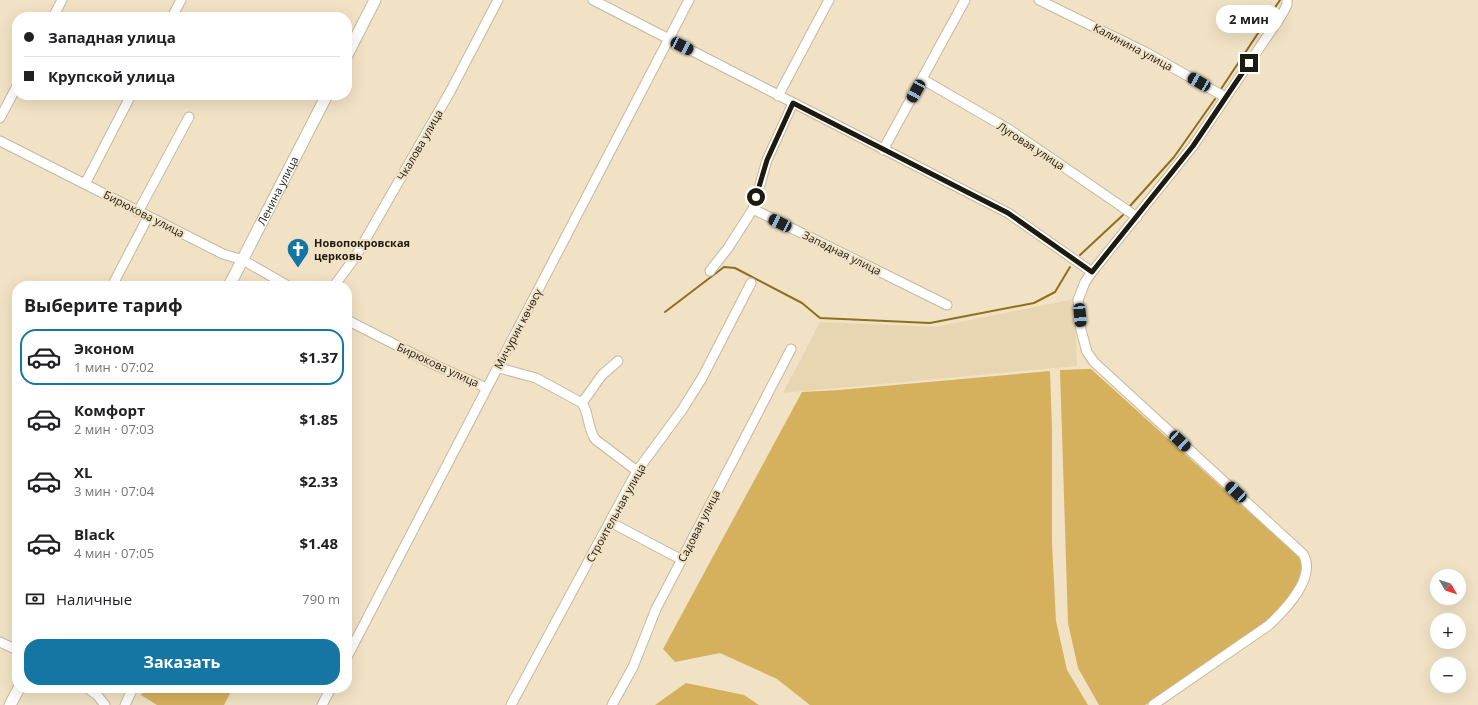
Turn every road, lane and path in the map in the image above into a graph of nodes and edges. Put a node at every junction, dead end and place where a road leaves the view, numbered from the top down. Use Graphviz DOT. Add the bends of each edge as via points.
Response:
graph roads {
  1 [pos="62,0"];
  2 [pos="181,0"];
  3 [pos="375,0"];
  4 [pos="498,0"];
  5 [pos="593,0"];
  6 [pos="689,0"];
  7 [pos="829,0"];
  8 [pos="965,0"];
  9 [pos="1039,0"];
  10 [pos="1287,0"];
  11 [pos="56,12"];
  12 [pos="175,12"];
  13 [pos="669,39"];
  14 [pos="352,45"];
  15 [pos="922,79"];
  16 [pos="12,95"];
  17 [pos="778,96"];
  18 [pos="1225,97"];
  19 [pos="128,100"];
  20 [pos="324,100"];
  21 [pos="793,103"];
  22 [pos="189,117"];
  23 [pos="0,118"];
  24 [pos="0,141"];
  25 [pos="883,150"];
  26 [pos="85,184"];
  27 [pos="753,209"];
  28 [pos="138,212"];
  29 [pos="148,217"];
  30 [pos="1137,217"];
  31 [pos="243,260"];
  32 [pos="710,271"];
  33 [pos="1092,272"];
  34 [pos="115,281"];
  35 [pos="232,281"];
  36 [pos="279,281"];
  37 [pos="338,281"];
  38 [pos="751,283"];
  39 [pos="947,305"];
  40 [pos="352,323"];
  41 [pos="791,349"];
  42 [pos="618,361"];
  43 [pos="499,368"];
  44 [pos="486,388"];
  45 [pos="582,403"];
  46 [pos="637,471"];
  47 [pos="610,522"];
  48 [pos="682,560"];
  49 [pos="0,642"];
  50 [pos="352,647"];
  51 [pos="12,648"];
  52 [pos="16,693"];
  53 [pos="93,693"];
  54 [pos="131,693"];
  55 [pos="328,693"];
  56 [pos="10,705"];
  57 [pos="105,705"];
  58 [pos="125,705"];
  59 [pos="322,705"];
  60 [pos="511,705"];
  61 [pos="612,705"];
  62 [pos="1153,705"];
  1 -- 11 [label="street"];
  2 -- 12 [label="street"];
  3 -- 14 [label="main road"];
  4 -- 37 [label="street, Чкалова улица" via="451,90 356,256"];
  5 -- 13 [label="street"];
  6 -- 13 [label="street, Мичурин көчөсү"];
  7 -- 17 [label="street"];
  8 -- 15 [label="street"];
  9 -- 18 [label="street, Калинина улица" via="1147,53"];
  10 -- 18 [label="street" via="1281,16"];
  13 -- 17 [label="street"];
  13 -- 43 [label="street, Мичурин көчөсү"];
  15 -- 25 [label="street"];
  15 -- 30 [label="street, Луговая улица" via="1010,130"];
  16 -- 23 [label="street"];
  17 -- 21 [label="street"];
  18 -- 30 [label="street" via="1193,146"];
  19 -- 26 [label="street"];
  20 -- 31 [label="main road, Ленина улица"];
  21 -- 25 [label="street"];
  21 -- 27 [label="street" via="767,160"];
  22 -- 28 [label="street"];
  24 -- 26 [label="street, Бирюкова улица"];
  25 -- 33 [label="street" via="1008,213"];
  26 -- 28 [label="street, Бирюкова улица"];
  27 -- 32 [label="street"];
  27 -- 39 [label="street, Западная улица"];
  28 -- 29 [label="street, Бирюкова улица"];
  29 -- 31 [label="street, Бирюкова улица" via="223,254"];
  29 -- 34 [label="street"];
  30 -- 33 [label="street"];
  31 -- 35 [label="main road, Ленина улица"];
  31 -- 36 [label="street, Бирюкова улица"];
  33 -- 62 [label="street" via="1078,300 1081,330 1087,352 1094,362 1303,554 1307,561 1307,568 1298,591 1269,625"];
  38 -- 46 [label="street, Строительная улица" via="702,378"];
  40 -- 44 [label="street, Бирюкова улица"];
  41 -- 48 [label="street, Садовая улица"];
  42 -- 45 [label="street" via="602,375"];
  43 -- 44 [label="street, Мичурин көчөсү"];
  43 -- 45 [label="street" via="536,378"];
  44 -- 50 [label="street, Мичурин көчөсү"];
  45 -- 46 [label="street" via="586,409 592,436"];
  46 -- 47 [label="street, Строительная улица"];
  47 -- 48 [label="street"];
  47 -- 60 [label="street, Строительная улица"];
  48 -- 61 [label="street, Садовая улица" via="656,609 633,667"];
  49 -- 51 [label="street"];
  52 -- 56 [label="main road"];
  53 -- 57 [label="street"];
  54 -- 58 [label="street"];
  55 -- 59 [label="street"];
}
